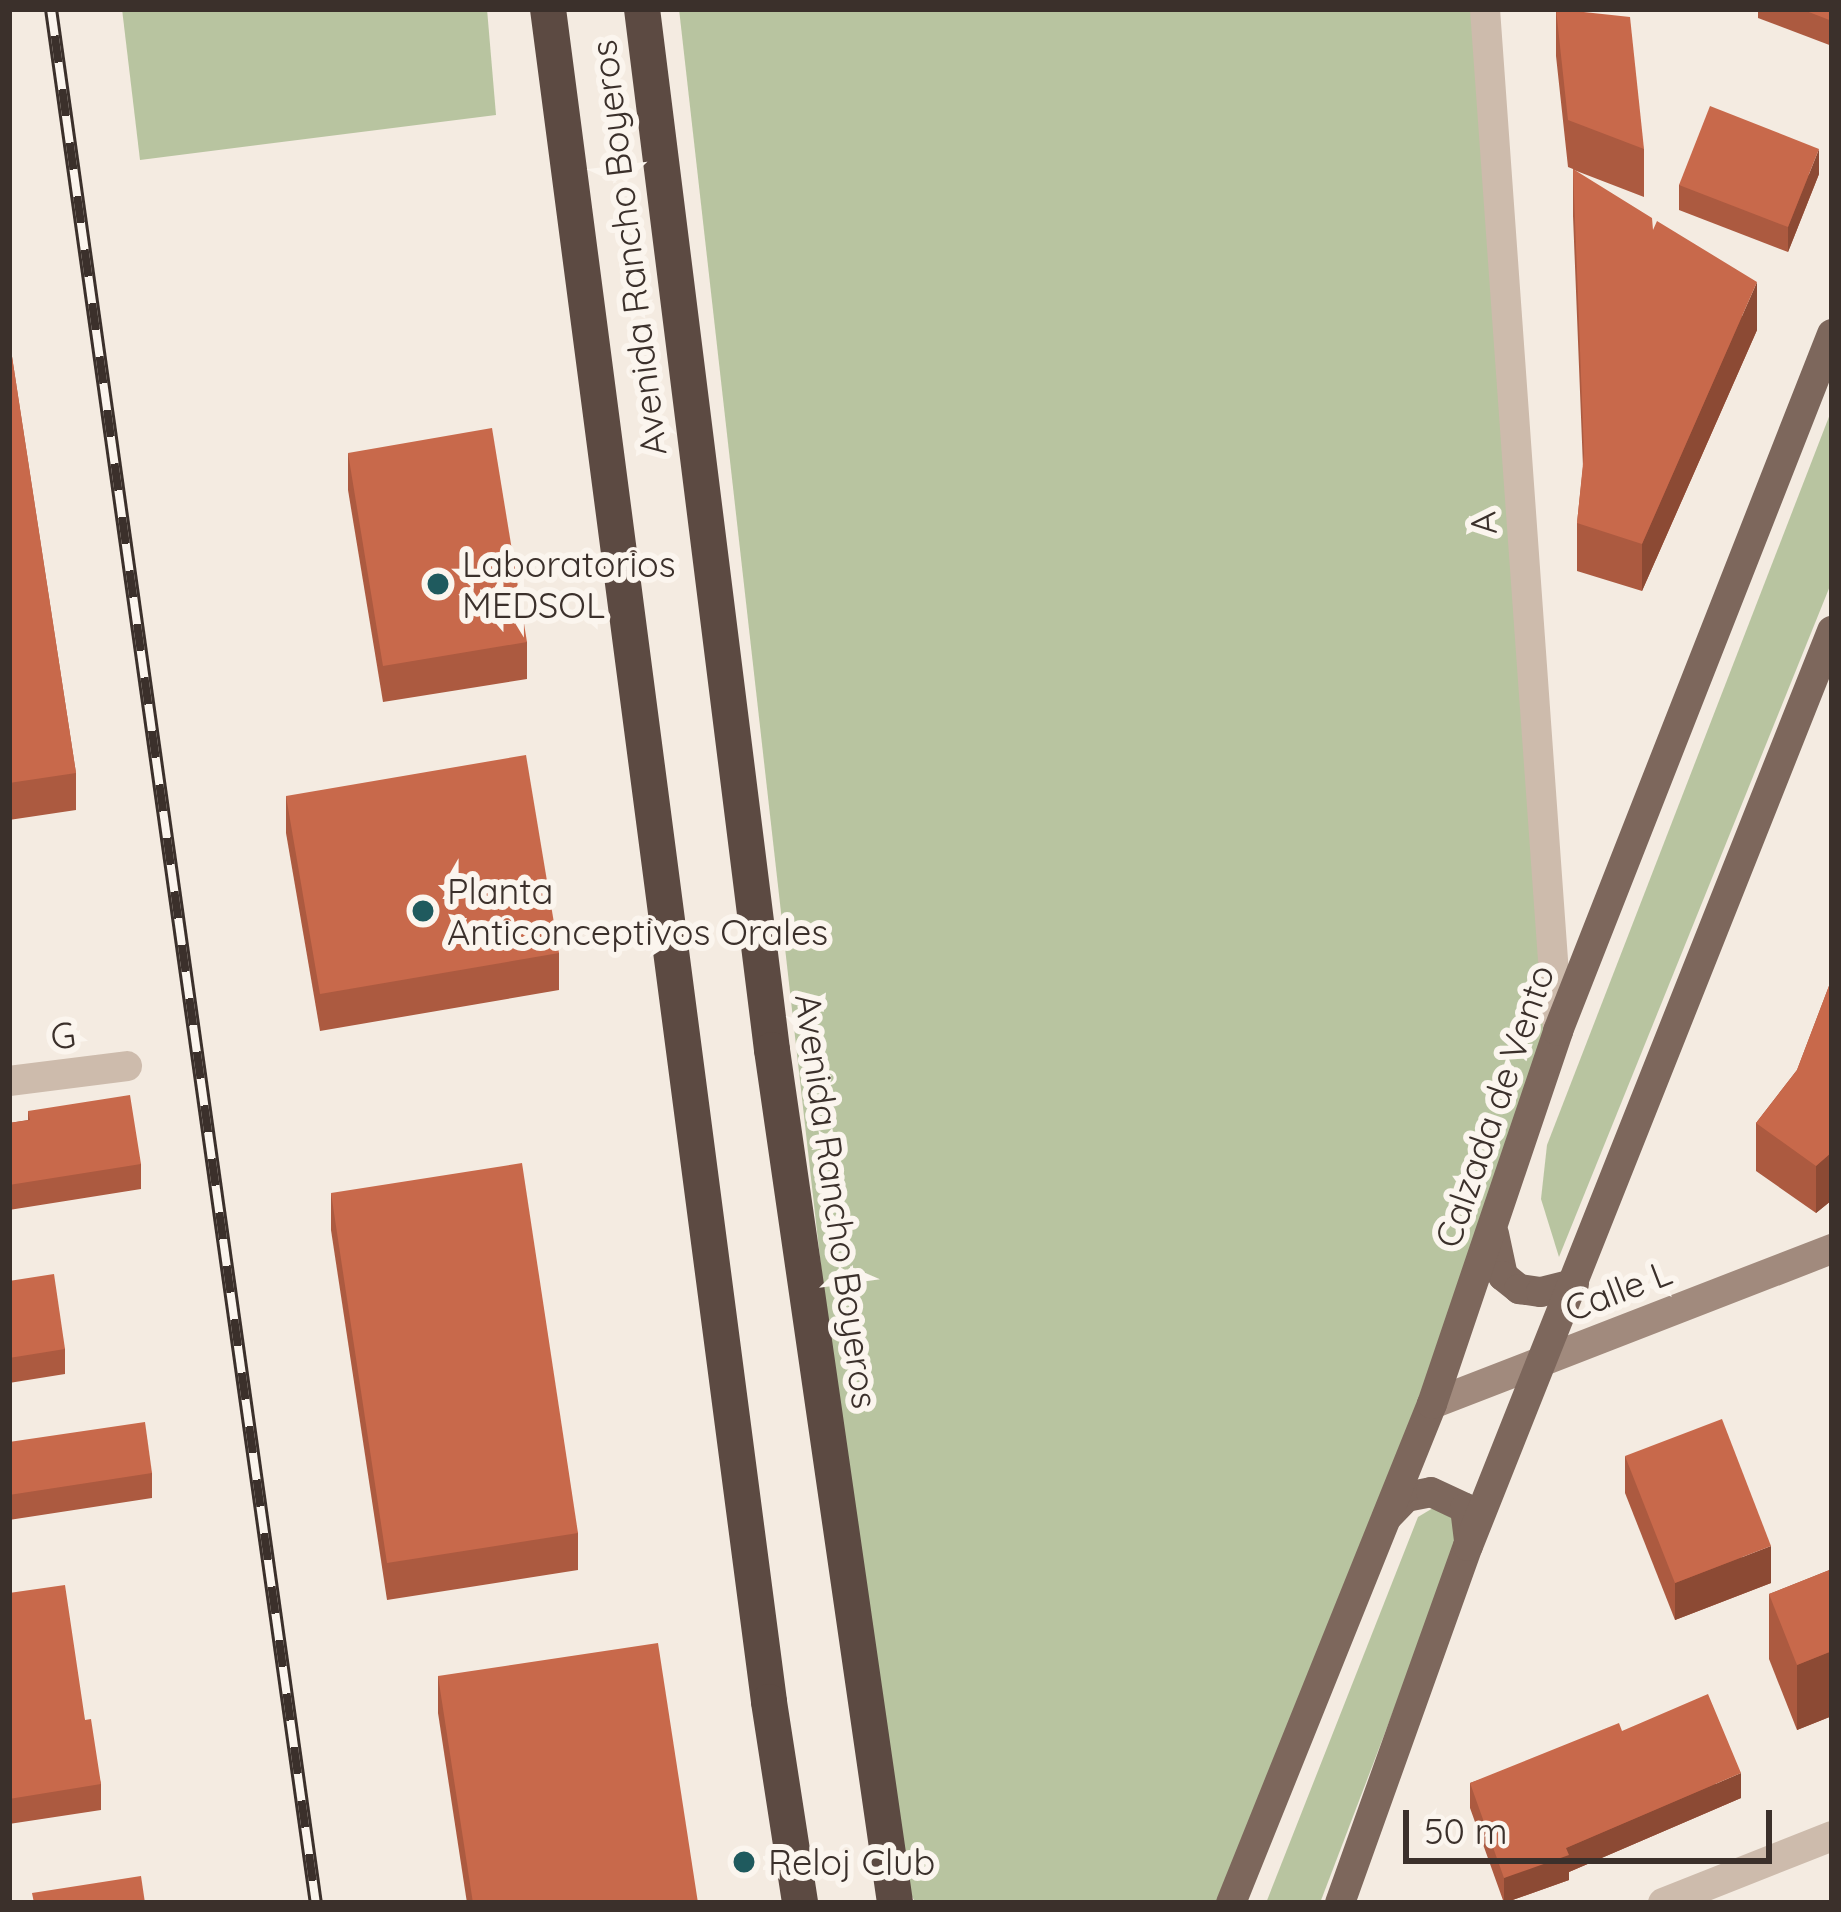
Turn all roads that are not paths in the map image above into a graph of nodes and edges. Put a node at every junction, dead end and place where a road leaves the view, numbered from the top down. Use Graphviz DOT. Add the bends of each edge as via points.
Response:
graph roads {
  1 [pos="548,9"];
  2 [pos="642,9"];
  3 [pos="1485,9"];
  4 [pos="1832,334"];
  5 [pos="1832,631"];
  6 [pos="1558,1031"];
  7 [pos="127,1066"];
  8 [pos="9,1081"];
  9 [pos="1493,1228"];
  10 [pos="1832,1249"];
  11 [pos="1574,1284"];
  12 [pos="1544,1361"];
  13 [pos="1432,1404"];
  14 [pos="1385,1519"];
  15 [pos="1468,1546"];
  16 [pos="1832,1836"];
  17 [pos="888,1860"];
  18 [pos="800,1903"];
  19 [pos="895,1903"];
  20 [pos="916,1903"];
  21 [pos="1231,1903"];
  22 [pos="1340,1903"];
  23 [pos="1663,1903"];
  1 -- 18 [label="highway, Avenida Rancho Boyeros"];
  2 -- 17 [label="highway, Avenida Rancho Boyeros" via="772,1050"];
  3 -- 6 [label="street, A"];
  4 -- 6 [label="main road, Calzada de Vento"];
  5 -- 11 [label="main road"];
  6 -- 9 [label="main road, Calzada de Vento"];
  7 -- 8 [label="street, G"];
  9 -- 11 [label="main road" via="1503,1276 1519,1289"];
  9 -- 13 [label="main road, Calzada de Vento"];
  10 -- 12 [label="street, Calle L"];
  11 -- 12 [label="main road"];
  12 -- 13 [label="street, Calle L"];
  12 -- 15 [label="main road"];
  13 -- 14 [label="main road, Calzada de Vento"];
  14 -- 15 [label="main road" via="1414,1494 1448,1496 1469,1514"];
  14 -- 21 [label="main road, Calzada de Vento"];
  15 -- 22 [label="main road"];
  16 -- 23 [label="street"];
  17 -- 19 [label="highway, Avenida Rancho Boyeros"];
  17 -- 20 [label="highway"];
}
